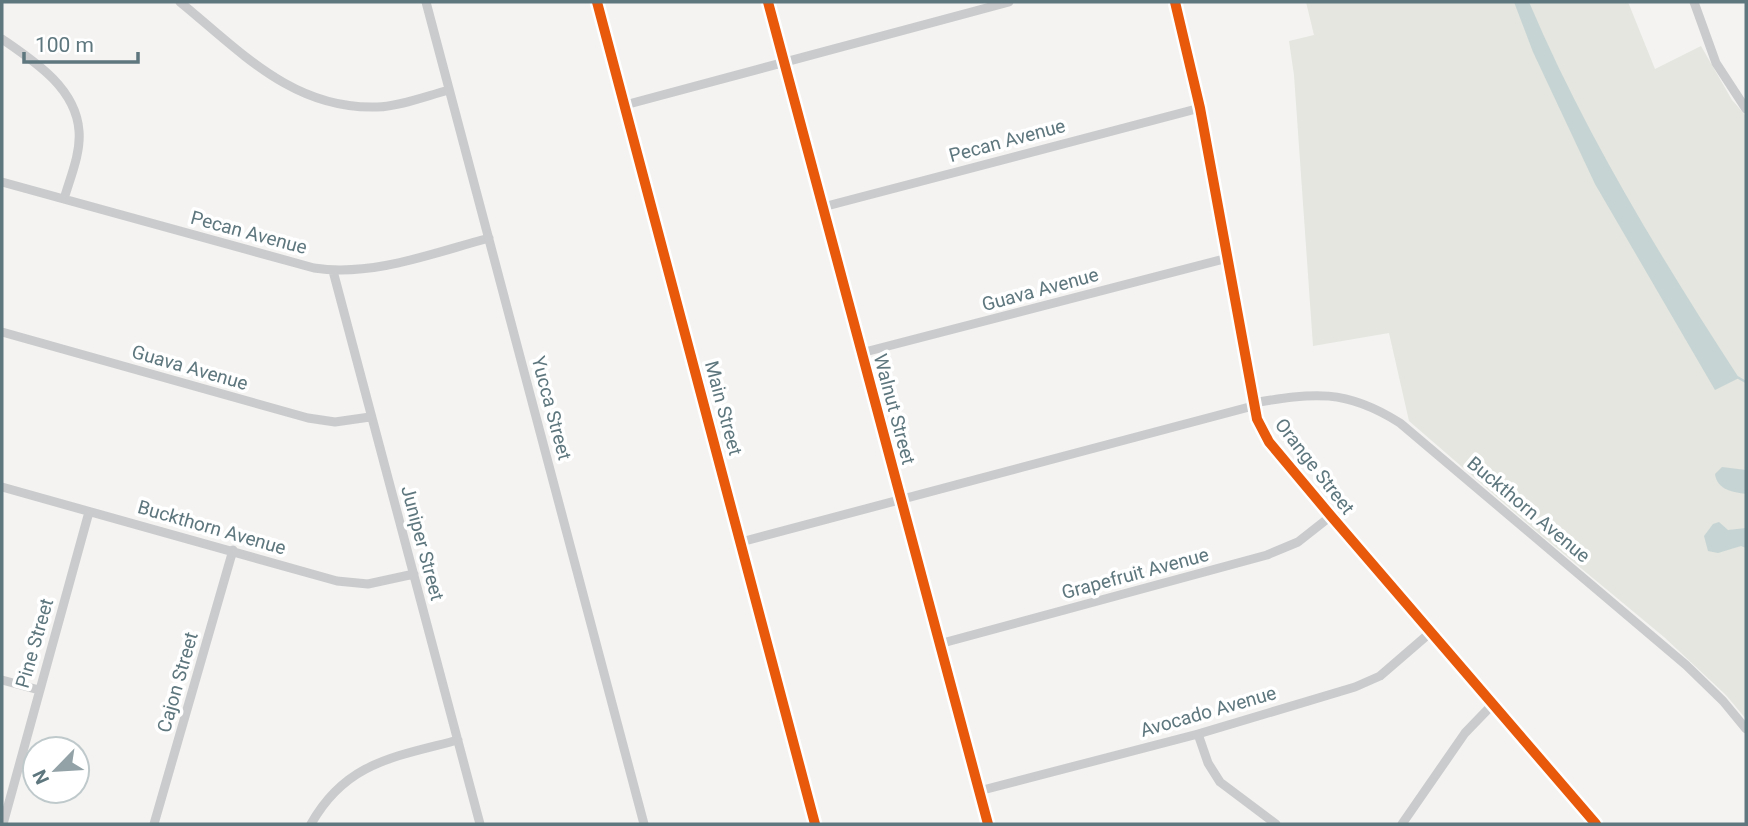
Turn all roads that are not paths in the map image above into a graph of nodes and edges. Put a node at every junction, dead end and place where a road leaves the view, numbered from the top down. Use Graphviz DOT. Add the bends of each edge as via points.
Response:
graph roads {
  1 [pos="180,2"];
  2 [pos="426,2"];
  3 [pos="597,2"];
  4 [pos="768,2"];
  5 [pos="1009,2"];
  6 [pos="1175,2"];
  7 [pos="1694,2"];
  8 [pos="2,39"];
  9 [pos="784,63"];
  10 [pos="449,90"];
  11 [pos="625,106"];
  12 [pos="1200,108"];
  13 [pos="1746,108"];
  14 [pos="2,182"];
  15 [pos="64,199"];
  16 [pos="823,207"];
  17 [pos="489,237"];
  18 [pos="1228,258"];
  19 [pos="333,271"];
  20 [pos="2,332"];
  21 [pos="861,353"];
  22 [pos="1253,404"];
  23 [pos="370,417"];
  24 [pos="2,487"];
  25 [pos="901,500"];
  26 [pos="89,512"];
  27 [pos="1331,516"];
  28 [pos="741,542"];
  29 [pos="233,550"];
  30 [pos="414,574"];
  31 [pos="1431,632"];
  32 [pos="939,644"];
  33 [pos="2,680"];
  34 [pos="38,690"];
  35 [pos="1493,704"];
  36 [pos="1746,729"];
  37 [pos="1198,733"];
  38 [pos="458,740"];
  39 [pos="979,791"];
  40 [pos="3,824"];
  41 [pos="154,824"];
  42 [pos="311,824"];
  43 [pos="480,824"];
  44 [pos="644,824"];
  45 [pos="815,824"];
  46 [pos="988,824"];
  47 [pos="1276,824"];
  48 [pos="1402,824"];
  49 [pos="1596,824"];
  1 -- 10 [label="street" via="292,89 320,101 379,107"];
  2 -- 10 [label="street, Yucca Street"];
  3 -- 11 [label="main road, Main Street"];
  4 -- 9 [label="street, Walnut Street"];
  5 -- 9 [label="street"];
  6 -- 12 [label="street, Orange Street"];
  7 -- 13 [label="street" via="1716,63"];
  8 -- 15 [label="street" via="58,83 74,109 78,147"];
  9 -- 11 [label="street"];
  9 -- 16 [label="street, Walnut Street"];
  10 -- 17 [label="street, Yucca Street"];
  11 -- 28 [label="main road, Main Street"];
  12 -- 16 [label="street, Pecan Avenue"];
  12 -- 18 [label="street, Orange Street"];
  14 -- 15 [label="street, Pecan Avenue"];
  15 -- 19 [label="street, Pecan Avenue"];
  16 -- 21 [label="street, Walnut Street"];
  17 -- 19 [label="street, Pecan Avenue" via="374,268"];
  17 -- 44 [label="street, Yucca Street"];
  18 -- 21 [label="street, Guava Avenue"];
  18 -- 22 [label="street, Orange Street"];
  19 -- 23 [label="street, Juniper Street"];
  20 -- 23 [label="street, Guava Avenue" via="308,418 335,422"];
  21 -- 25 [label="street, Walnut Street"];
  22 -- 25 [label="street, Buckthorn Avenue"];
  22 -- 27 [label="street, Orange Street" via="1269,442"];
  22 -- 36 [label="street, Buckthorn Avenue" via="1304,395 1335,396 1357,401 1400,423 1686,665"];
  23 -- 30 [label="street, Juniper Street"];
  24 -- 26 [label="street, Buckthorn Avenue"];
  25 -- 28 [label="street, Buckthorn Avenue"];
  25 -- 32 [label="street, Walnut Street"];
  26 -- 29 [label="street, Buckthorn Avenue"];
  26 -- 34 [label="street, Pine Street"];
  27 -- 31 [label="street, Orange Street"];
  27 -- 32 [label="street, Grapefruit Avenue" via="1298,542 1267,555"];
  28 -- 45 [label="main road, Main Street"];
  29 -- 30 [label="street, Buckthorn Avenue" via="337,581 368,584"];
  29 -- 41 [label="street, Cajon Street"];
  30 -- 38 [label="street, Juniper Street"];
  31 -- 35 [label="street, Orange Street"];
  31 -- 37 [label="street, Avocado Avenue" via="1367,682"];
  32 -- 39 [label="street, Walnut Street"];
  33 -- 34 [label="street"];
  34 -- 40 [label="street, Pine Street"];
  35 -- 48 [label="street" via="1465,733"];
  35 -- 49 [label="street, Orange Street"];
  37 -- 39 [label="street, Avocado Avenue"];
  37 -- 47 [label="street" via="1220,782"];
  38 -- 42 [label="street" via="362,769 341,784"];
  38 -- 43 [label="street, Juniper Street"];
  39 -- 46 [label="street, Walnut Street"];
}
